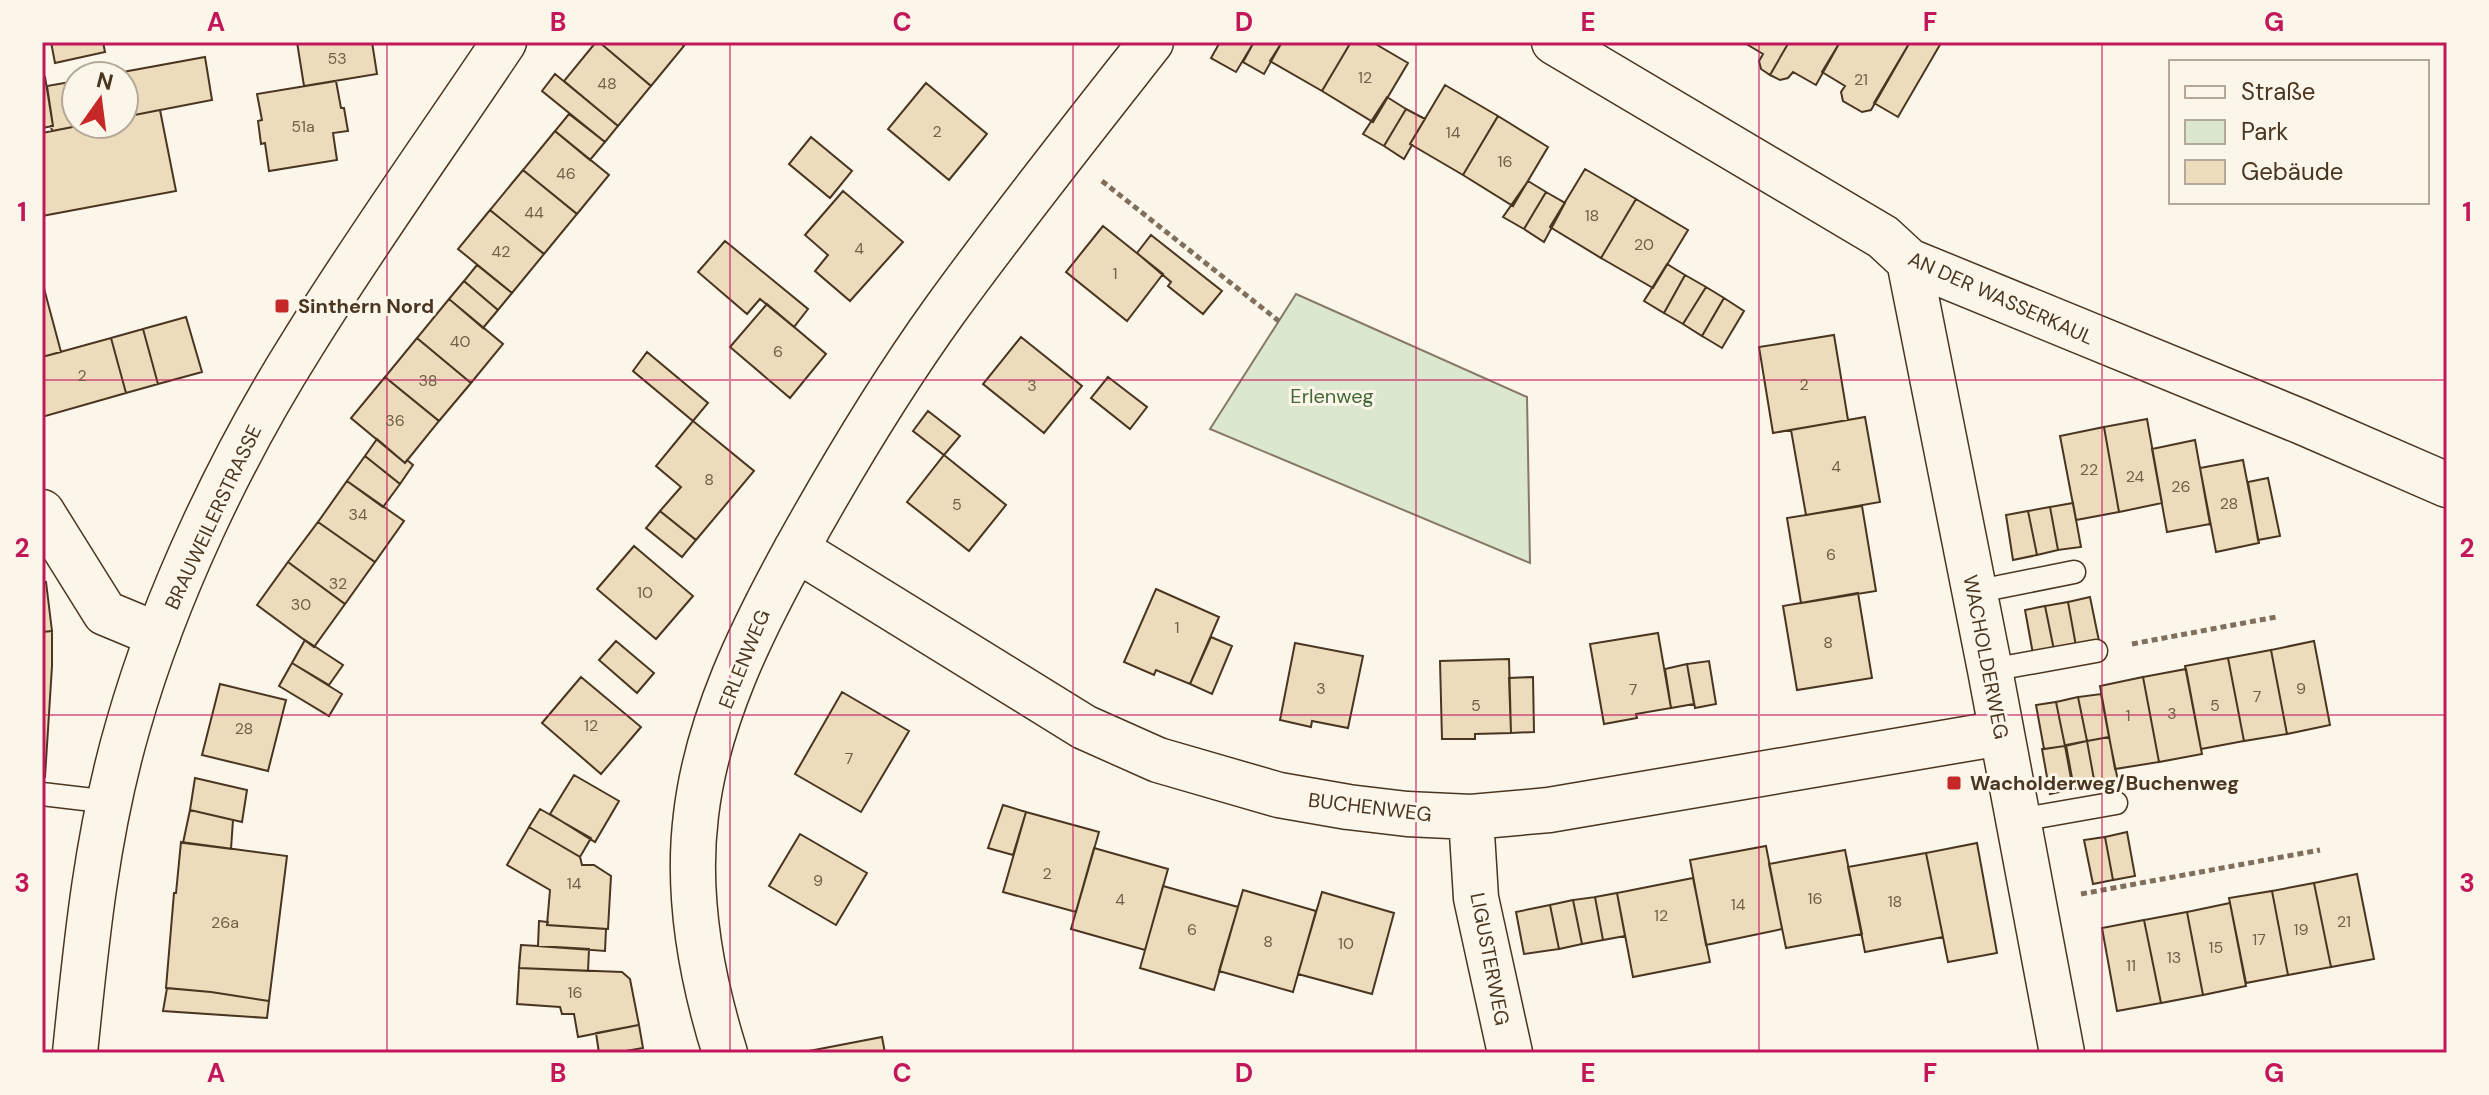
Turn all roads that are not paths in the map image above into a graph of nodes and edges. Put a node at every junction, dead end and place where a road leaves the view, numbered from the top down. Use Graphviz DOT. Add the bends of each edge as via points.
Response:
graph roads {
  1 [pos="504,42"];
  2 [pos="1151,42"];
  3 [pos="1554,42"];
  4 [pos="1909,261"];
  5 [pos="2447,485"];
  6 [pos="42,512"];
  7 [pos="796,549"];
  8 [pos="2074,572"];
  9 [pos="1974,592"];
  10 [pos="158,635"];
  11 [pos="2096,651"];
  12 [pos="1990,670"];
  13 [pos="2001,733"];
  14 [pos="42,794"];
  15 [pos="110,802"];
  16 [pos="2116,803"];
  17 [pos="1471,817"];
  18 [pos="2019,820"];
  19 [pos="75,1053"];
  20 [pos="725,1053"];
  21 [pos="1510,1053"];
  22 [pos="2062,1053"];
  1 -- 10 [label="street, BRAUWEILERSTRASSE" via="283,376 187,562"];
  2 -- 7 [label="street, ERLENWEG" via="944,312 830,487"];
  3 -- 4 [label="street, AN DER WASSERKAUL" via="1883,237"];
  4 -- 5 [label="street, AN DER WASSERKAUL"];
  4 -- 9 [label="street, WACHOLDERWEG"];
  6 -- 10 [label="street" via="105,613"];
  7 -- 17 [label="street, BUCHENWEG" via="1084,727 1158,760 1279,795 1407,814"];
  7 -- 20 [label="street, ERLENWEG" via="740,663 713,735 695,817 695,913"];
  8 -- 9 [label="lane"];
  9 -- 12 [label="street, WACHOLDERWEG"];
  10 -- 15 [label="street, BRAUWEILERSTRASSE" via="127,726"];
  11 -- 12 [label="lane"];
  12 -- 13 [label="street, WACHOLDERWEG"];
  13 -- 17 [label="street, BUCHENWEG" via="1549,810"];
  13 -- 18 [label="street, WACHOLDERWEG"];
  14 -- 15 [label="lane"];
  15 -- 19 [label="street, BRAUWEILERSTRASSE" via="93,887"];
  16 -- 18 [label="lane"];
  17 -- 21 [label="street, LIGUSTERWEG" via="1476,898"];
  18 -- 22 [label="street, WACHOLDERWEG"];
}
